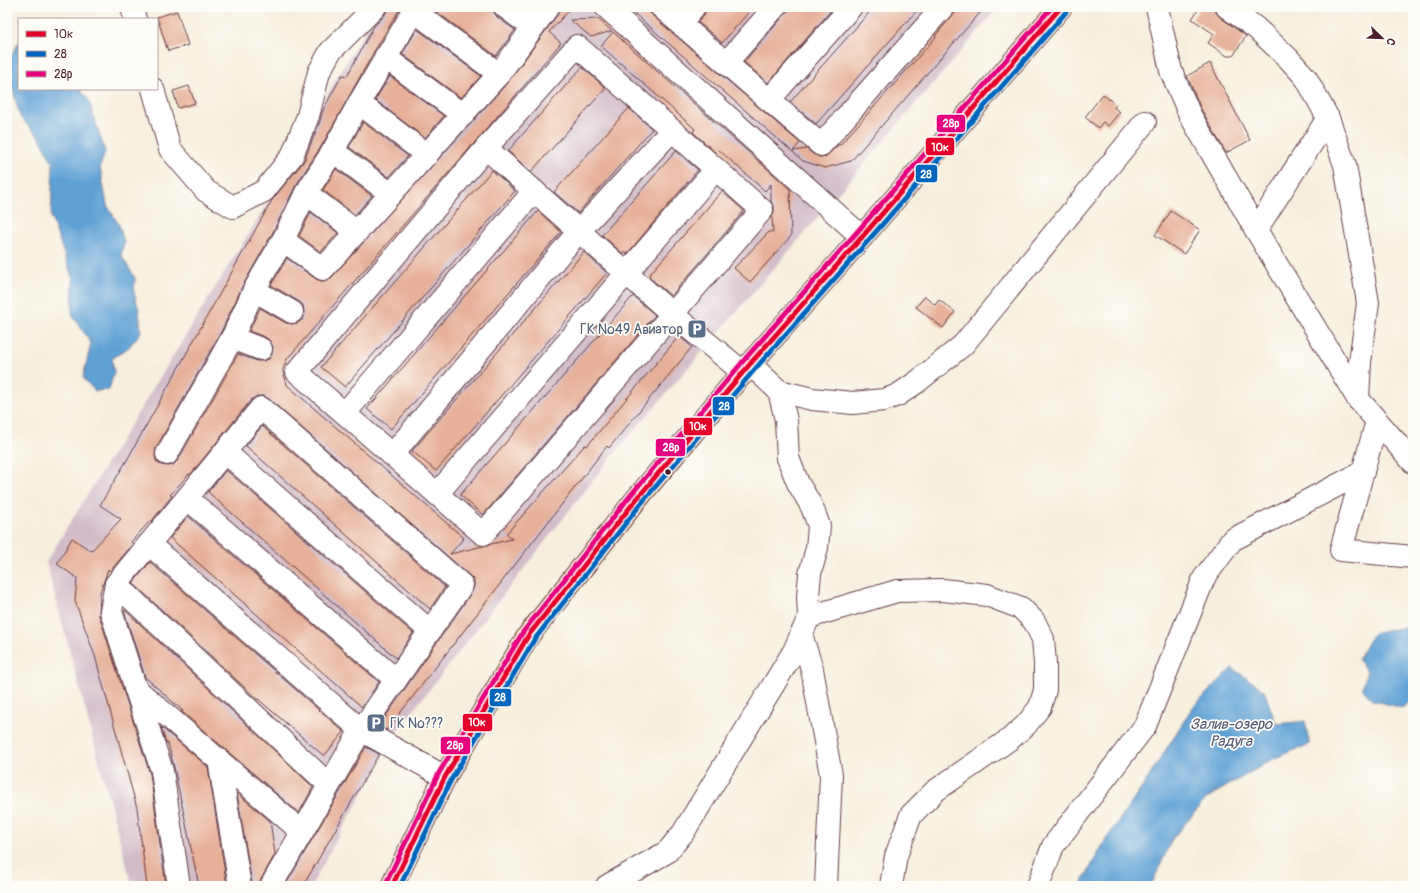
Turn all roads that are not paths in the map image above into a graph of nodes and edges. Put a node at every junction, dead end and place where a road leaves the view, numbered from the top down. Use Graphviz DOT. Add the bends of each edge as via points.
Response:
graph roads {
  1 [pos="132,7"];
  2 [pos="375,7"];
  3 [pos="505,7"];
  4 [pos="548,7"];
  5 [pos="606,7"];
  6 [pos="661,7"];
  7 [pos="694,7"];
  8 [pos="775,7"];
  9 [pos="851,7"];
  10 [pos="943,7"];
  11 [pos="1062,7"];
  12 [pos="1157,7"];
  13 [pos="1227,7"];
  14 [pos="415,9"];
  15 [pos="135,18"];
  16 [pos="680,24"];
  17 [pos="532,27"];
  18 [pos="385,57"];
  19 [pos="726,63"];
  20 [pos="498,74"];
  21 [pos="153,90"];
  22 [pos="769,100"];
  23 [pos="359,103"];
  24 [pos="463,115"];
  25 [pos="1328,118"];
  26 [pos="1145,122"];
  27 [pos="672,130"];
  28 [pos="486,148"];
  29 [pos="333,151"];
  30 [pos="427,155"];
  31 [pos="716,169"];
  32 [pos="534,191"];
  33 [pos="306,193"];
  34 [pos="392,194"];
  35 [pos="1256,230"];
  36 [pos="579,231"];
  37 [pos="357,232"];
  38 [pos="862,237"];
  39 [pos="283,240"];
  40 [pos="626,274"];
  41 [pos="254,290"];
  42 [pos="292,312"];
  43 [pos="672,314"];
  44 [pos="232,338"];
  45 [pos="261,349"];
  46 [pos="747,368"];
  47 [pos="779,391"];
  48 [pos="1358,399"];
  49 [pos="345,414"];
  50 [pos="1377,421"];
  51 [pos="225,452"];
  52 [pos="167,454"];
  53 [pos="392,455"];
  54 [pos="1413,462"];
  55 [pos="1363,472"];
  56 [pos="437,494"];
  57 [pos="187,498"];
  58 [pos="149,544"];
  59 [pos="1413,557"];
  60 [pos="116,584"];
  61 [pos="805,626"];
  62 [pos="430,631"];
  63 [pos="396,680"];
  64 [pos="135,688"];
  65 [pos="361,730"];
  66 [pos="219,760"];
  67 [pos="445,777"];
  68 [pos="329,785"];
  69 [pos="302,832"];
  70 [pos="179,886"];
  71 [pos="240,886"];
  72 [pos="271,886"];
  73 [pos="392,886"];
  74 [pos="607,886"];
  75 [pos="826,886"];
  76 [pos="891,886"];
  77 [pos="1038,886"];
  1 -- 15 [label="lane"];
  2 -- 21 [label="lane" via="330,52 319,72 308,116 292,156 264,191 233,207 206,192 170,149"];
  3 -- 17 [label="lane"];
  4 -- 17 [label="lane"];
  5 -- 38 [label="lane"];
  6 -- 16 [label="lane"];
  7 -- 16 [label="lane"];
  8 -- 19 [label="lane"];
  9 -- 22 [label="lane"];
  10 -- 22 [label="lane" via="821,145"];
  11 -- 38 [label="main road"];
  12 -- 35 [label="lane" via="1171,71 1190,116"];
  13 -- 25 [label="lane" via="1256,28 1289,59 1306,78"];
  14 -- 18 [label="lane"];
  14 -- 20 [label="lane"];
  16 -- 19 [label="lane"];
  17 -- 20 [label="lane"];
  18 -- 23 [label="lane"];
  18 -- 24 [label="lane"];
  19 -- 22 [label="lane"];
  20 -- 24 [label="lane"];
  23 -- 29 [label="lane"];
  23 -- 30 [label="lane"];
  24 -- 30 [label="lane"];
  25 -- 35 [label="lane"];
  25 -- 48 [label="lane" via="1345,165 1368,303"];
  26 -- 47 [label="lane" via="963,345 917,382 898,395 884,400 853,403 812,399"];
  27 -- 28 [label="lane" via="577,46"];
  27 -- 31 [label="lane"];
  27 -- 36 [label="lane"];
  28 -- 32 [label="lane"];
  28 -- 49 [label="lane" via="298,372"];
  29 -- 33 [label="lane"];
  29 -- 34 [label="lane"];
  30 -- 34 [label="lane"];
  31 -- 40 [label="lane"];
  31 -- 43 [label="lane" via="762,210"];
  32 -- 36 [label="lane"];
  32 -- 49 [label="lane"];
  33 -- 37 [label="lane"];
  33 -- 39 [label="lane"];
  34 -- 37 [label="lane"];
  35 -- 48 [label="lane"];
  36 -- 40 [label="lane"];
  36 -- 53 [label="lane"];
  37 -- 39 [label="lane" via="323,270"];
  38 -- 46 [label="main road"];
  39 -- 41 [label="lane"];
  40 -- 43 [label="lane"];
  40 -- 56 [label="lane"];
  41 -- 42 [label="lane"];
  41 -- 44 [label="lane"];
  43 -- 46 [label="lane"];
  43 -- 56 [label="lane" via="483,534"];
  44 -- 45 [label="lane"];
  44 -- 52 [label="lane"];
  46 -- 47 [label="lane"];
  46 -- 67 [label="main road" via="635,501 528,636"];
  47 -- 61 [label="lane" via="786,420 788,458 819,526 818,548 810,574"];
  48 -- 50 [label="lane"];
  49 -- 53 [label="lane"];
  50 -- 54 [label="lane"];
  50 -- 55 [label="lane"];
  51 -- 57 [label="lane"];
  51 -- 62 [label="lane"];
  51 -- 62 [label="lane" via="261,408 462,585"];
  53 -- 56 [label="lane"];
  55 -- 59 [label="lane" via="1341,550"];
  55 -- 77 [label="lane" via="1232,540 1204,578 1144,726 1054,846"];
  57 -- 58 [label="lane"];
  57 -- 63 [label="lane"];
  58 -- 60 [label="lane"];
  58 -- 65 [label="lane"];
  60 -- 64 [label="lane" via="111,611"];
  60 -- 68 [label="lane"];
  61 -- 74 [label="lane" via="794,651 683,833 667,852"];
  61 -- 75 [label="lane" via="831,775"];
  61 -- 76 [label="lane" via="897,591 943,590 987,595 1021,608 1034,621 1043,639 1045,690 1040,707 1026,725 1010,739 934,790 911,815 896,856"];
  62 -- 63 [label="lane"];
  63 -- 65 [label="lane"];
  64 -- 66 [label="lane"];
  64 -- 70 [label="lane" via="162,771"];
  65 -- 67 [label="lane"];
  65 -- 68 [label="lane"];
  66 -- 69 [label="lane"];
  66 -- 71 [label="lane"];
  67 -- 73 [label="main road"];
  68 -- 69 [label="lane"];
  69 -- 72 [label="lane"];
}
